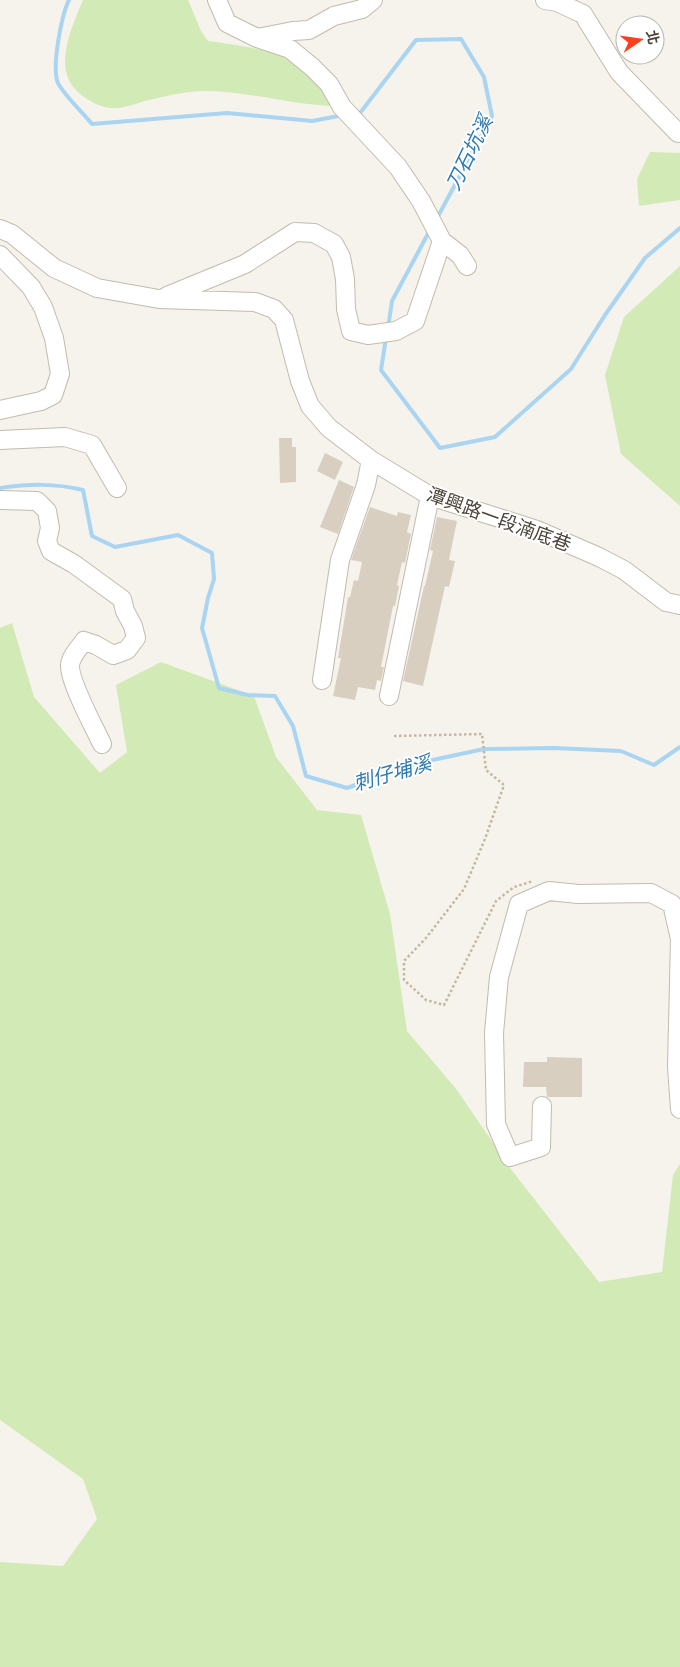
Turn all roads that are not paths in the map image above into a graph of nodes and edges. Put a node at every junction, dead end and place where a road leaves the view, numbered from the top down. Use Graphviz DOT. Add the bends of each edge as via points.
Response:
graph roads {
  1 [pos="217,0"];
  2 [pos="373,0"];
  3 [pos="545,0"];
  4 [pos="257,38"];
  5 [pos="680,133"];
  6 [pos="0,229"];
  7 [pos="442,241"];
  8 [pos="0,255"];
  9 [pos="467,266"];
  10 [pos="159,299"];
  11 [pos="0,410"];
  12 [pos="0,440"];
  13 [pos="372,460"];
  14 [pos="117,488"];
  15 [pos="430,496"];
  16 [pos="0,500"];
  17 [pos="680,605"];
  18 [pos="322,680"];
  19 [pos="390,696"];
  20 [pos="102,744"];
  21 [pos="542,1106"];
  22 [pos="680,1109"];
  1 -- 4 [label="street" via="227,23"];
  2 -- 4 [label="street" via="362,9 334,16 309,30"];
  3 -- 5 [label="street" via="583,14 620,72"];
  4 -- 7 [label="street" via="290,49 329,84 342,107 398,167"];
  6 -- 10 [label="street, 潭興路一段湳底巷" via="12,234 54,268 97,288"];
  7 -- 9 [label="street"];
  7 -- 10 [label="street" via="415,321 396,331 368,335 351,331 341,257 334,244 314,233 295,232 246,264"];
  8 -- 11 [label="street" via="31,287 43,307 54,338 60,374 53,395 41,401"];
  10 -- 13 [label="street, 潭興路一段湳底巷" via="255,302 274,308 284,320 310,406 329,428"];
  12 -- 14 [label="street" via="65,437 92,446"];
  13 -- 15 [label="street, 潭興路一段湳底巷"];
  13 -- 18 [label="street" via="340,560"];
  15 -- 17 [label="street, 潭興路一段湳底巷" via="538,530 624,570 666,602"];
  15 -- 19 [label="street"];
  16 -- 20 [label="street" via="37,501 47,511 50,528 47,541 51,551 122,599 136,638 127,650 113,655 84,641 70,665 75,685"];
  21 -- 22 [label="street" via="541,1147 510,1158 496,1124 494,1033 499,978 519,904 549,891 651,893 672,904 680,939 677,1067"];
}
